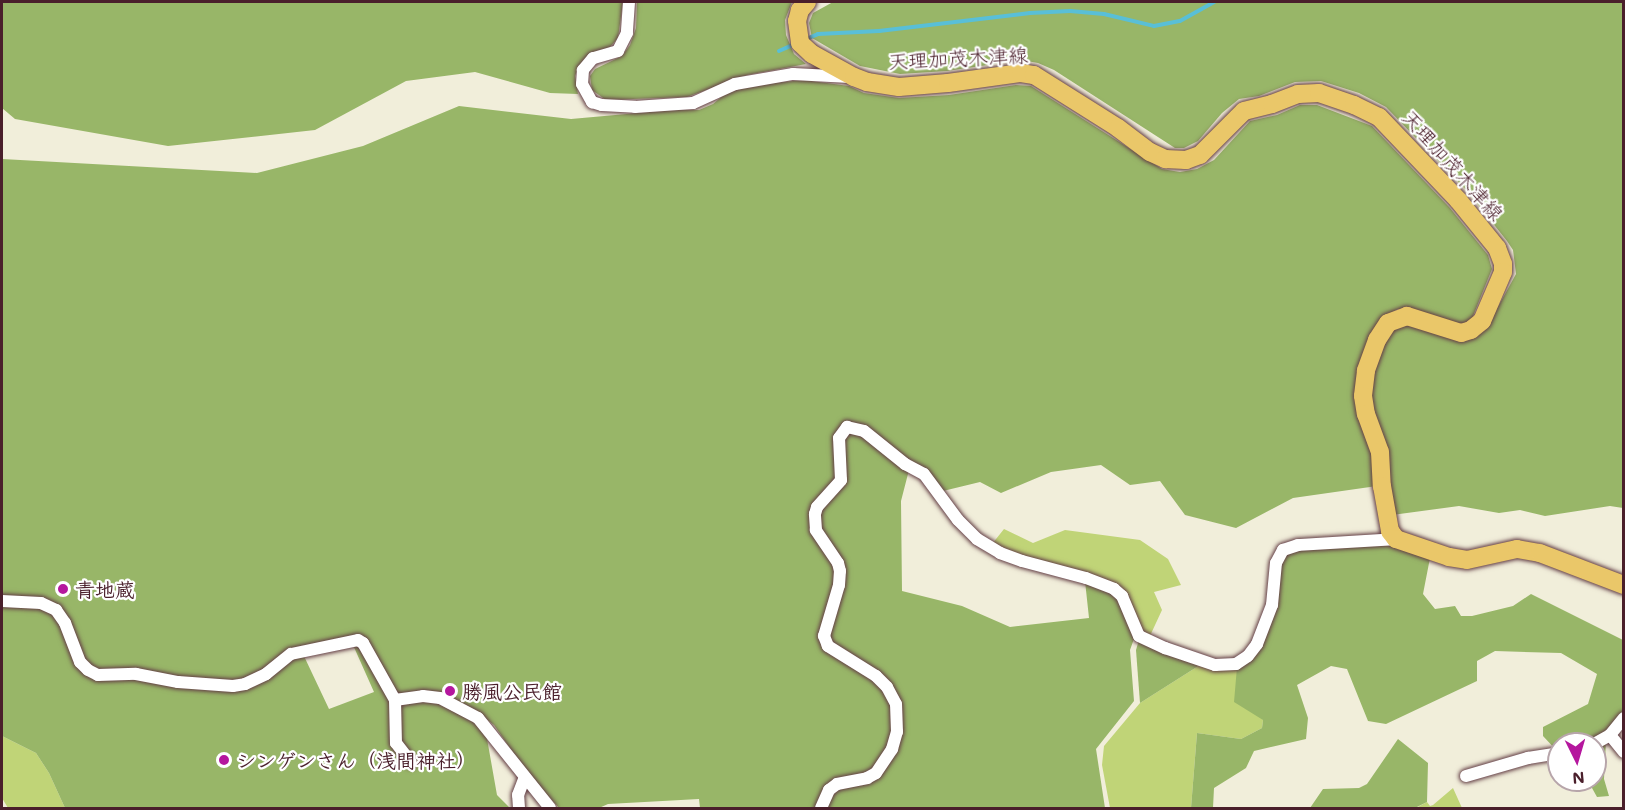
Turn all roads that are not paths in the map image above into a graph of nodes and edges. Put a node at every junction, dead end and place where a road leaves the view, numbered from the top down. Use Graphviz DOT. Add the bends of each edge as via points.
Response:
graph roads {
  1 [pos="628,2"];
  2 [pos="807,2"];
  3 [pos="854,77"];
  4 [pos="1396,539"];
  5 [pos="1623,585"];
  6 [pos="2,601"];
  7 [pos="395,700"];
  8 [pos="1623,718"];
  9 [pos="1610,735"];
  10 [pos="1607,737"];
  11 [pos="1623,752"];
  12 [pos="1547,755"];
  13 [pos="411,762"];
  14 [pos="1466,776"];
  15 [pos="525,777"];
  16 [pos="519,808"];
  17 [pos="550,808"];
  18 [pos="821,808"];
  1 -- 3 [label="street" via="627,33 618,51 593,58 583,70 582,84 592,102 635,107 693,103 735,84 793,74"];
  2 -- 3 [label="main road, 天理加茂木津線" via="796,21 800,43"];
  3 -- 4 [label="main road, 天理加茂木津線" via="899,87 1021,73 1034,75 1150,152 1173,160 1200,155 1244,111 1298,94 1319,93 1378,117 1458,200 1497,248 1503,264 1482,321 1471,330 1461,333 1407,316 1388,323 1377,340 1366,371 1363,396 1380,452 1385,517"];
  4 -- 5 [label="main road" via="1467,560 1517,549"];
  4 -- 18 [label="street" via="1298,544 1283,550 1276,563 1272,605 1257,644 1236,664 1215,665 1139,636 1122,596 1114,589 1022,561 976,539 924,474 864,431 847,427 839,438 841,480 815,514 816,530 840,571 824,636 828,646 887,687 896,704 897,732 876,773 837,784 829,790"];
  6 -- 7 [label="street" via="41,603 56,610 80,662 98,675 136,674 233,686 266,674 291,654 358,640"];
  7 -- 13 [label="street" via="396,743"];
  7 -- 15 [label="street" via="432,696 454,703 478,718"];
  8 -- 9 [label="street"];
  9 -- 10 [label="street"];
  9 -- 11 [label="street"];
  12 -- 14 [label="street"];
  15 -- 16 [label="street" via="518,795"];
  15 -- 17 [label="street"];
}
